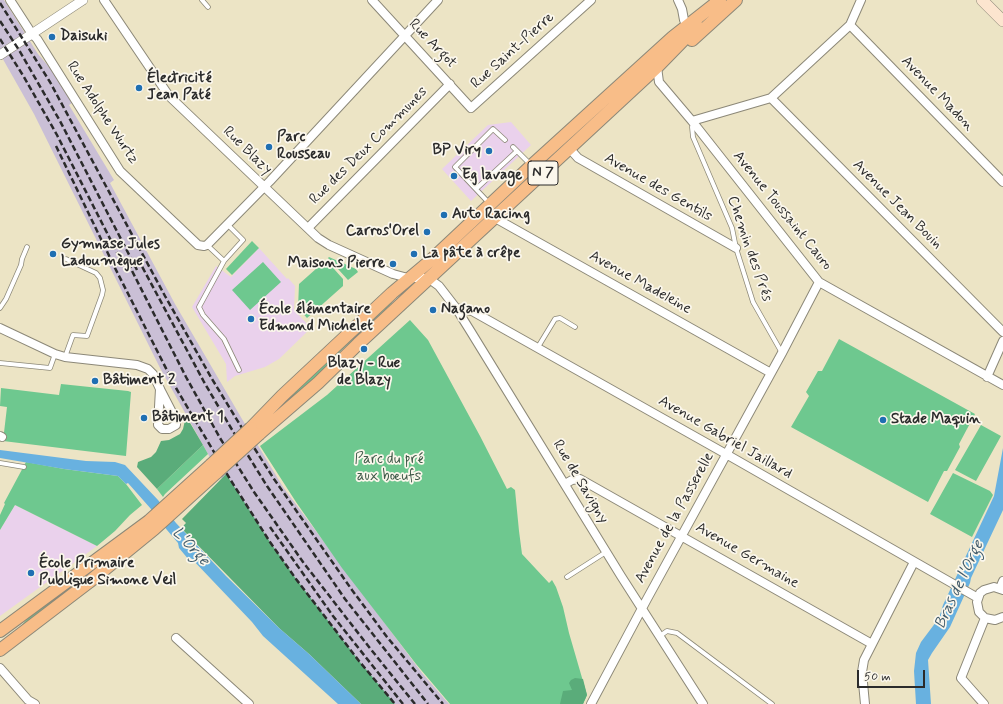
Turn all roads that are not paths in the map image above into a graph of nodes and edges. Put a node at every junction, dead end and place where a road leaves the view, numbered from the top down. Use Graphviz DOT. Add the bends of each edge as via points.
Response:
graph roads {
  1 [pos="10,0"];
  2 [pos="83,0"];
  3 [pos="104,0"];
  4 [pos="202,0"];
  5 [pos="372,0"];
  6 [pos="438,0"];
  7 [pos="591,0"];
  8 [pos="678,0"];
  9 [pos="706,0"];
  10 [pos="721,0"];
  11 [pos="736,0"];
  12 [pos="861,0"];
  13 [pos="982,0"];
  14 [pos="208,8"];
  15 [pos="684,20"];
  16 [pos="1003,21"];
  17 [pos="850,25"];
  18 [pos="32,34"];
  19 [pos="404,35"];
  20 [pos="672,37"];
  21 [pos="0,55"];
  22 [pos="657,67"];
  23 [pos="450,84"];
  24 [pos="771,98"];
  25 [pos="471,108"];
  26 [pos="692,124"];
  27 [pos="505,140"];
  28 [pos="513,147"];
  29 [pos="569,148"];
  30 [pos="517,151"];
  31 [pos="532,165"];
  32 [pos="1003,182"];
  33 [pos="264,187"];
  34 [pos="476,189"];
  35 [pos="494,200"];
  36 [pos="495,218"];
  37 [pos="228,225"];
  38 [pos="308,228"];
  39 [pos="204,245"];
  40 [pos="27,247"];
  41 [pos="736,248"];
  42 [pos="66,259"];
  43 [pos="224,262"];
  44 [pos="408,278"];
  45 [pos="428,278"];
  46 [pos="819,282"];
  47 [pos="0,308"];
  48 [pos="456,308"];
  49 [pos="575,327"];
  50 [pos="0,328"];
  51 [pos="1003,332"];
  52 [pos="1003,341"];
  53 [pos="538,348"];
  54 [pos="782,353"];
  55 [pos="55,354"];
  56 [pos="65,357"];
  57 [pos="0,363"];
  58 [pos="239,370"];
  59 [pos="771,373"];
  60 [pos="987,377"];
  61 [pos="1003,386"];
  62 [pos="160,389"];
  63 [pos="255,431"];
  64 [pos="726,454"];
  65 [pos="0,463"];
  66 [pos="24,467"];
  67 [pos="565,484"];
  68 [pos="152,525"];
  69 [pos="682,535"];
  70 [pos="606,552"];
  71 [pos="914,562"];
  72 [pos="567,577"];
  73 [pos="1002,587"];
  74 [pos="978,598"];
  75 [pos="642,609"];
  76 [pos="1003,617"];
  77 [pos="985,618"];
  78 [pos="0,631"];
  79 [pos="660,636"];
  80 [pos="176,638"];
  81 [pos="872,644"];
  82 [pos="0,650"];
  83 [pos="0,668"];
  84 [pos="35,704"];
  85 [pos="249,704"];
  86 [pos="591,704"];
  87 [pos="703,704"];
  88 [pos="772,704"];
  89 [pos="865,704"];
  90 [pos="984,704"];
  1 -- 18 [label="street, Rue Adolphe Wurtz"];
  2 -- 18 [label="street"];
  3 -- 33 [label="street, Rue Blazy" via="169,96"];
  4 -- 14 [label="lane"];
  5 -- 19 [label="street, Rue Argot"];
  6 -- 19 [label="street"];
  7 -- 25 [label="street, Rue Saint-Pierre"];
  8 -- 15 [label="street"];
  9 -- 15 [label="main road, N 7"];
  10 -- 20 [label="main road, N 7"];
  10 -- 22 [label="main road, N 7"];
  11 -- 22 [label="main road, N 7" via="699,35"];
  12 -- 17 [label="street"];
  13 -- 16 [label="main road"];
  15 -- 20 [label="main road, N 7"];
  17 -- 24 [label="street"];
  17 -- 32 [label="street, Avenue Madon"];
  18 -- 21 [label="street"];
  18 -- 39 [label="street, Rue Adolphe Wurtz" via="38,39 120,171 190,238"];
  19 -- 23 [label="street, Rue Argot"];
  19 -- 33 [label="street"];
  20 -- 31 [label="main road, N 7"];
  22 -- 26 [label="street, Avenue Toussaint Cauro" via="659,82"];
  22 -- 29 [label="main road, N 7"];
  23 -- 25 [label="street, Rue Argot"];
  23 -- 38 [label="street, Rue des Deux Communes"];
  24 -- 26 [label="street"];
  24 -- 51 [label="street, Avenue Jean Bouin"];
  26 -- 41 [label="lane, Chemin des Prés" via="693,137 732,228"];
  26 -- 46 [label="street, Avenue Toussaint Cauro"];
  27 -- 34 [label="lane" via="493,129 455,167"];
  28 -- 30 [label="lane"];
  29 -- 36 [label="main road, N 7"];
  29 -- 41 [label="street, Avenue des Gentils" via="578,158"];
  30 -- 31 [label="lane"];
  30 -- 34 [label="lane"];
  31 -- 35 [label="main road, N 7"];
  33 -- 37 [label="street"];
  33 -- 38 [label="street, Rue Blazy"];
  34 -- 35 [label="lane"];
  35 -- 44 [label="main road, N 7" via="430,261"];
  36 -- 45 [label="main road, N 7"];
  36 -- 59 [label="street, Avenue Madeleine"];
  37 -- 39 [label="street"];
  37 -- 43 [label="lane" via="243,240"];
  38 -- 44 [label="street, Rue Blazy" via="329,245 393,274"];
  39 -- 43 [label="lane"];
  40 -- 47 [label="lane"];
  41 -- 54 [label="lane, Chemin des Prés" via="754,302"];
  42 -- 56 [label="lane" via="96,273 103,290 87,336 73,335"];
  43 -- 58 [label="lane" via="199,307 224,339"];
  44 -- 45 [label="street, Rue Blazy"];
  44 -- 63 [label="main road, N 7" via="282,396"];
  45 -- 48 [label="street, Rue de Savigny" via="439,286"];
  45 -- 63 [label="main road, N 7" via="286,413"];
  46 -- 54 [label="street, Avenue de la Passerelle"];
  46 -- 60 [label="street, Avenue Toussaint Cauro"];
  48 -- 53 [label="street, Avenue Gabriel Jaillard" via="472,311"];
  48 -- 67 [label="street, Rue de Savigny"];
  49 -- 53 [label="lane" via="560,318 556,319"];
  50 -- 55 [label="street"];
  52 -- 60 [label="street"];
  53 -- 64 [label="street, Avenue Gabriel Jaillard"];
  54 -- 59 [label="street, Avenue de la Passerelle"];
  55 -- 56 [label="street"];
  55 -- 57 [label="lane" via="50,368"];
  56 -- 62 [label="street" via="143,366 148,368"];
  59 -- 64 [label="street, Avenue de la Passerelle"];
  60 -- 61 [label="street, Avenue Toussaint Cauro"];
  63 -- 68 [label="main road, N 7, bridge"];
  64 -- 69 [label="street, Avenue de la Passerelle"];
  64 -- 71 [label="street, Avenue Gabriel Jaillard"];
  65 -- 66 [label="lane"];
  67 -- 69 [label="street, Avenue Germaine" via="580,479"];
  67 -- 70 [label="street, Rue de Savigny"];
  68 -- 78 [label="main road, N 7"];
  68 -- 82 [label="main road, N 7" via="82,587"];
  69 -- 75 [label="street, Avenue de la Passerelle"];
  69 -- 81 [label="street, Avenue Germaine"];
  70 -- 72 [label="lane"];
  70 -- 75 [label="street, Rue de Savigny"];
  71 -- 74 [label="street, Avenue Gabriel Jaillard"];
  71 -- 81 [label="street"];
  73 -- 74 [label="street" via="984,590"];
  74 -- 77 [label="street" via="978,612"];
  75 -- 79 [label="street, Rue de Savigny"];
  75 -- 86 [label="street, Avenue de la Passerelle"];
  76 -- 77 [label="street" via="995,620"];
  77 -- 90 [label="street" via="960,678"];
  79 -- 87 [label="street, Rue de Savigny"];
  79 -- 88 [label="lane" via="667,631 677,633"];
  80 -- 85 [label="street"];
  81 -- 89 [label="street" via="864,660 862,672"];
  83 -- 84 [label="street" via="28,700"];
}
